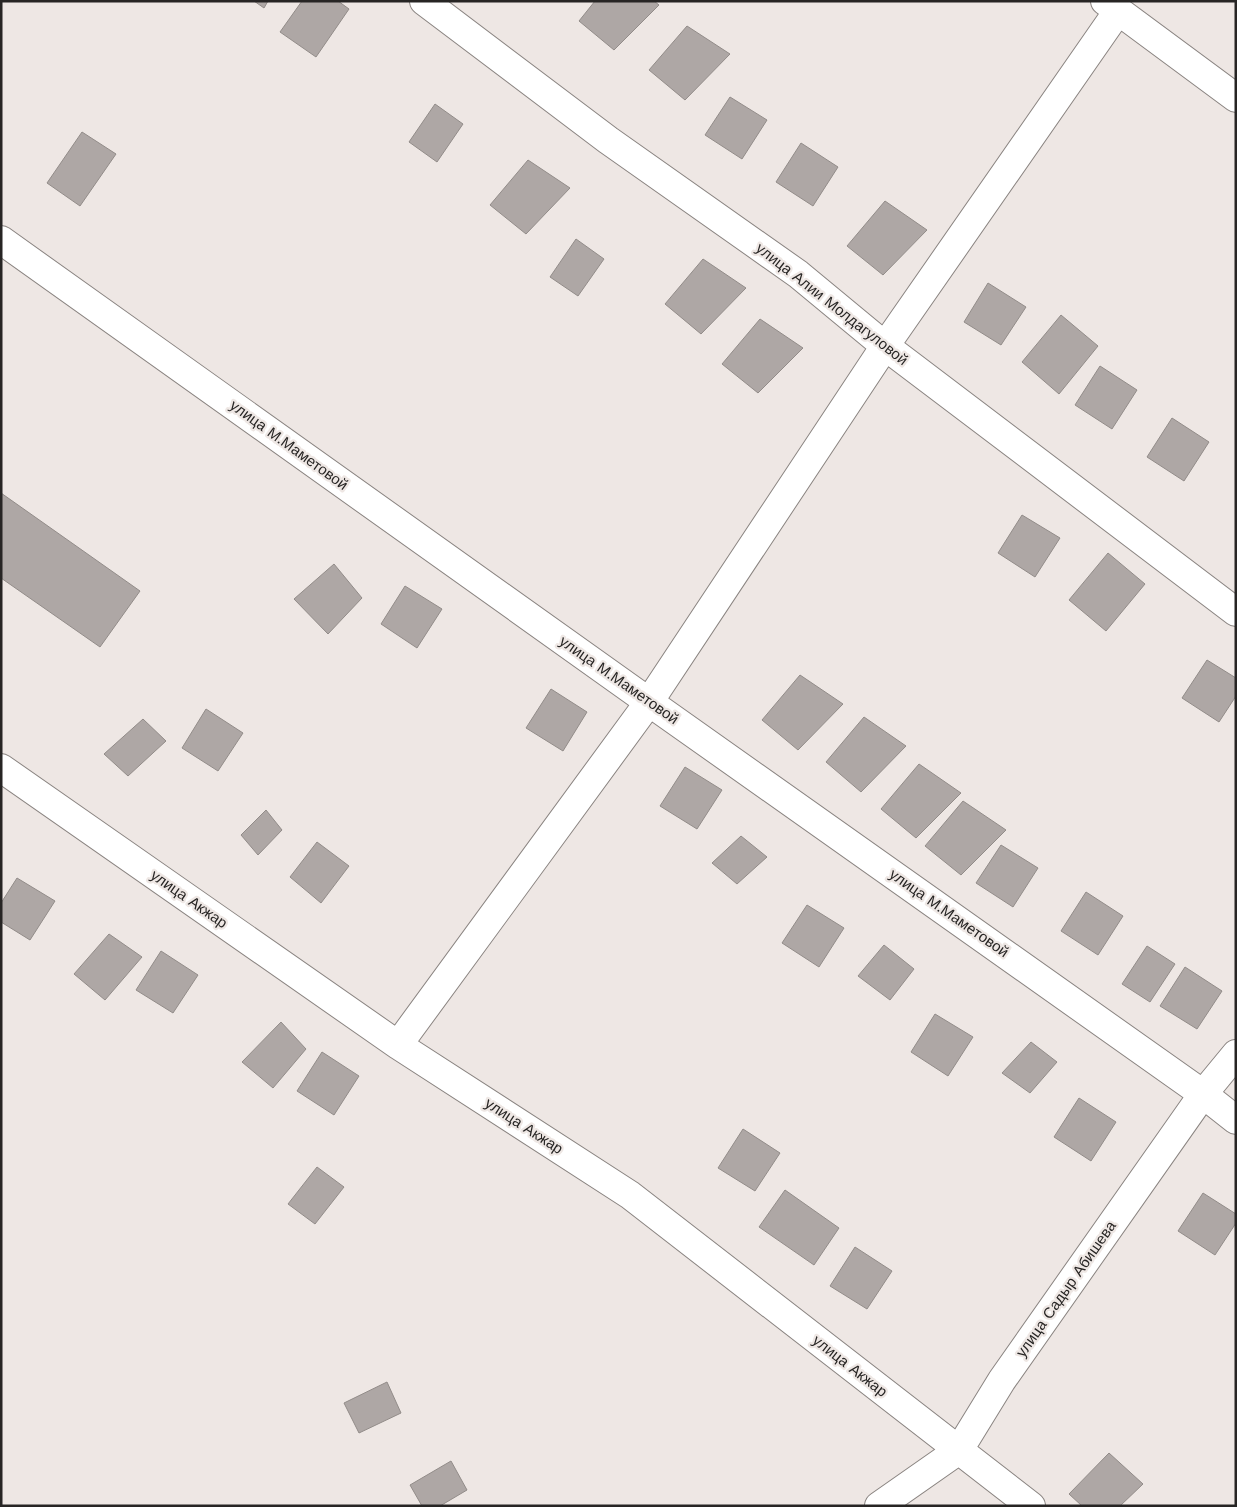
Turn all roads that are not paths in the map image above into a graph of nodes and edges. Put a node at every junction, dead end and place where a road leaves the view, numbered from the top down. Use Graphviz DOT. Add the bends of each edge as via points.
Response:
graph roads {
  1 [pos="424,1"];
  2 [pos="1112,6"];
  3 [pos="1236,98"];
  4 [pos="1,240"];
  5 [pos="885,346"];
  6 [pos="1236,612"];
  7 [pos="649,702"];
  8 [pos="1,768"];
  9 [pos="398,1044"];
  10 [pos="1236,1054"];
  11 [pos="1203,1094"];
  12 [pos="1236,1120"];
  13 [pos="959,1450"];
  14 [pos="879,1506"];
  15 [pos="1031,1506"];
  1 -- 5 [label="street, улица Алии Молдагуловой" via="608,140 798,274"];
  2 -- 3 [label="street"];
  2 -- 5 [label="street"];
  4 -- 7 [label="street, улица М.Маметовой"];
  5 -- 6 [label="street, улица Алии Молдагуловой"];
  5 -- 7 [label="street"];
  7 -- 9 [label="street"];
  7 -- 11 [label="street, улица М.Маметовой"];
  8 -- 9 [label="street, улица Акжар"];
  9 -- 13 [label="street, улица Акжар" via="630,1195"];
  10 -- 11 [label="street, улица Садыр Абишева"];
  11 -- 12 [label="street, улица М.Маметовой"];
  11 -- 13 [label="street, улица Садыр Абишева" via="1002,1380"];
  13 -- 14 [label="street, улица Садыр Абишева"];
  13 -- 15 [label="street, улица Акжар"];
}
